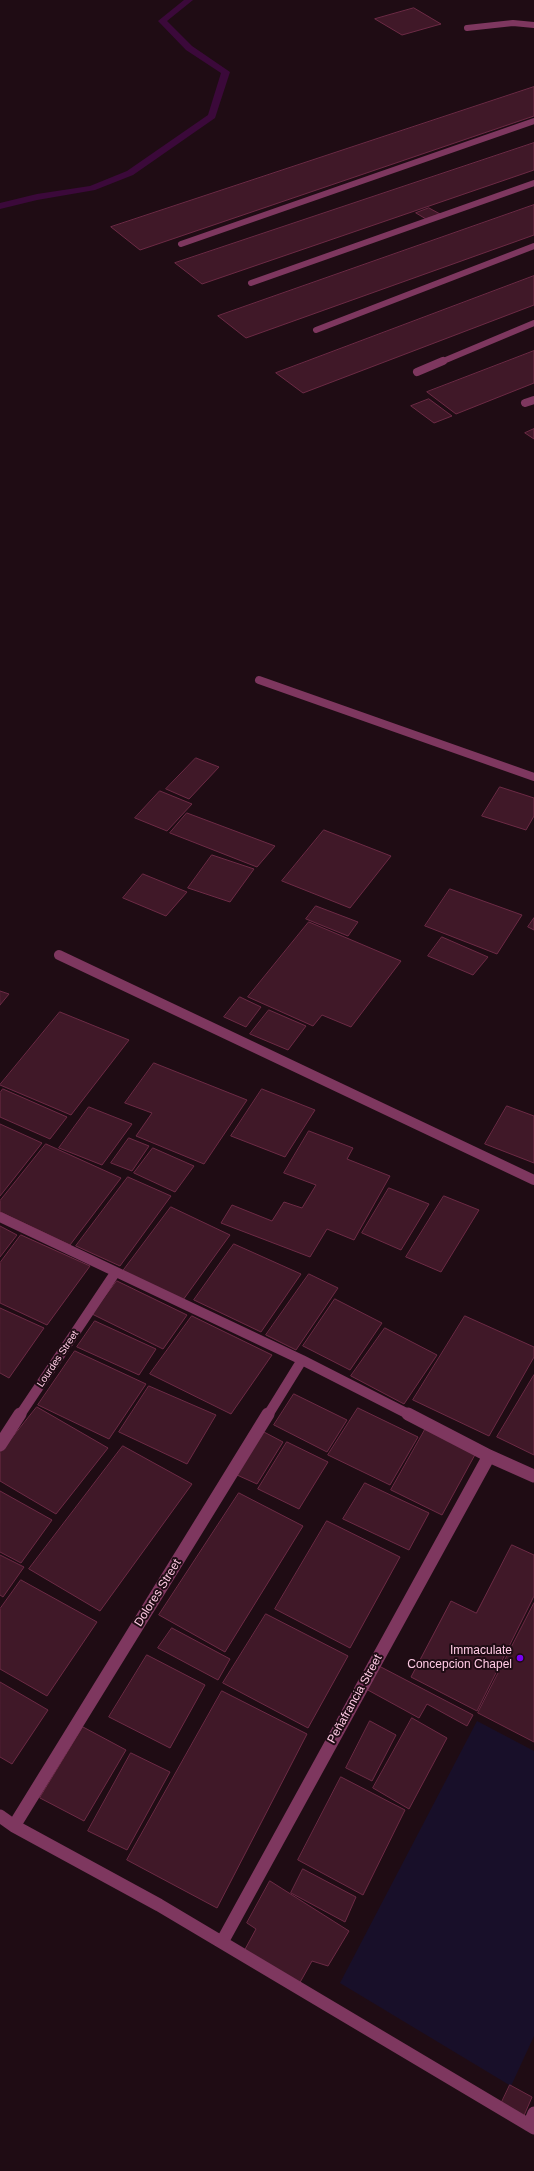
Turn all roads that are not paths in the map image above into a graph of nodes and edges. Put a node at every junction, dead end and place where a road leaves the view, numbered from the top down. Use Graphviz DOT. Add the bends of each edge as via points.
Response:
graph roads {
  1 [pos="534,25"];
  2 [pos="466,28"];
  3 [pos="534,120"];
  4 [pos="534,183"];
  5 [pos="181,244"];
  6 [pos="534,246"];
  7 [pos="252,283"];
  8 [pos="534,323"];
  9 [pos="316,330"];
  10 [pos="417,372"];
  11 [pos="534,400"];
  12 [pos="525,404"];
  13 [pos="259,680"];
  14 [pos="534,777"];
  15 [pos="59,955"];
  16 [pos="534,1180"];
  17 [pos="0,1217"];
  18 [pos="115,1273"];
  19 [pos="302,1360"];
  20 [pos="0,1445"];
  21 [pos="489,1456"];
  22 [pos="534,1476"];
  23 [pos="0,1816"];
  24 [pos="14,1826"];
  25 [pos="222,1942"];
  26 [pos="532,2122"];
  1 -- 2 [label="street"];
  3 -- 5 [label="street"];
  4 -- 7 [label="street"];
  6 -- 9 [label="street"];
  8 -- 10 [label="street"];
  11 -- 12 [label="street"];
  13 -- 14 [label="street"];
  15 -- 16 [label="street"];
  17 -- 18 [label="street"];
  18 -- 19 [label="street"];
  18 -- 20 [label="street, Lourdes Street"];
  19 -- 21 [label="street"];
  19 -- 24 [label="street, Dolores Street"];
  21 -- 22 [label="street"];
  21 -- 25 [label="street, Peñafrancia Street"];
  23 -- 24 [label="street"];
  24 -- 25 [label="street"];
  25 -- 26 [label="street"];
}
